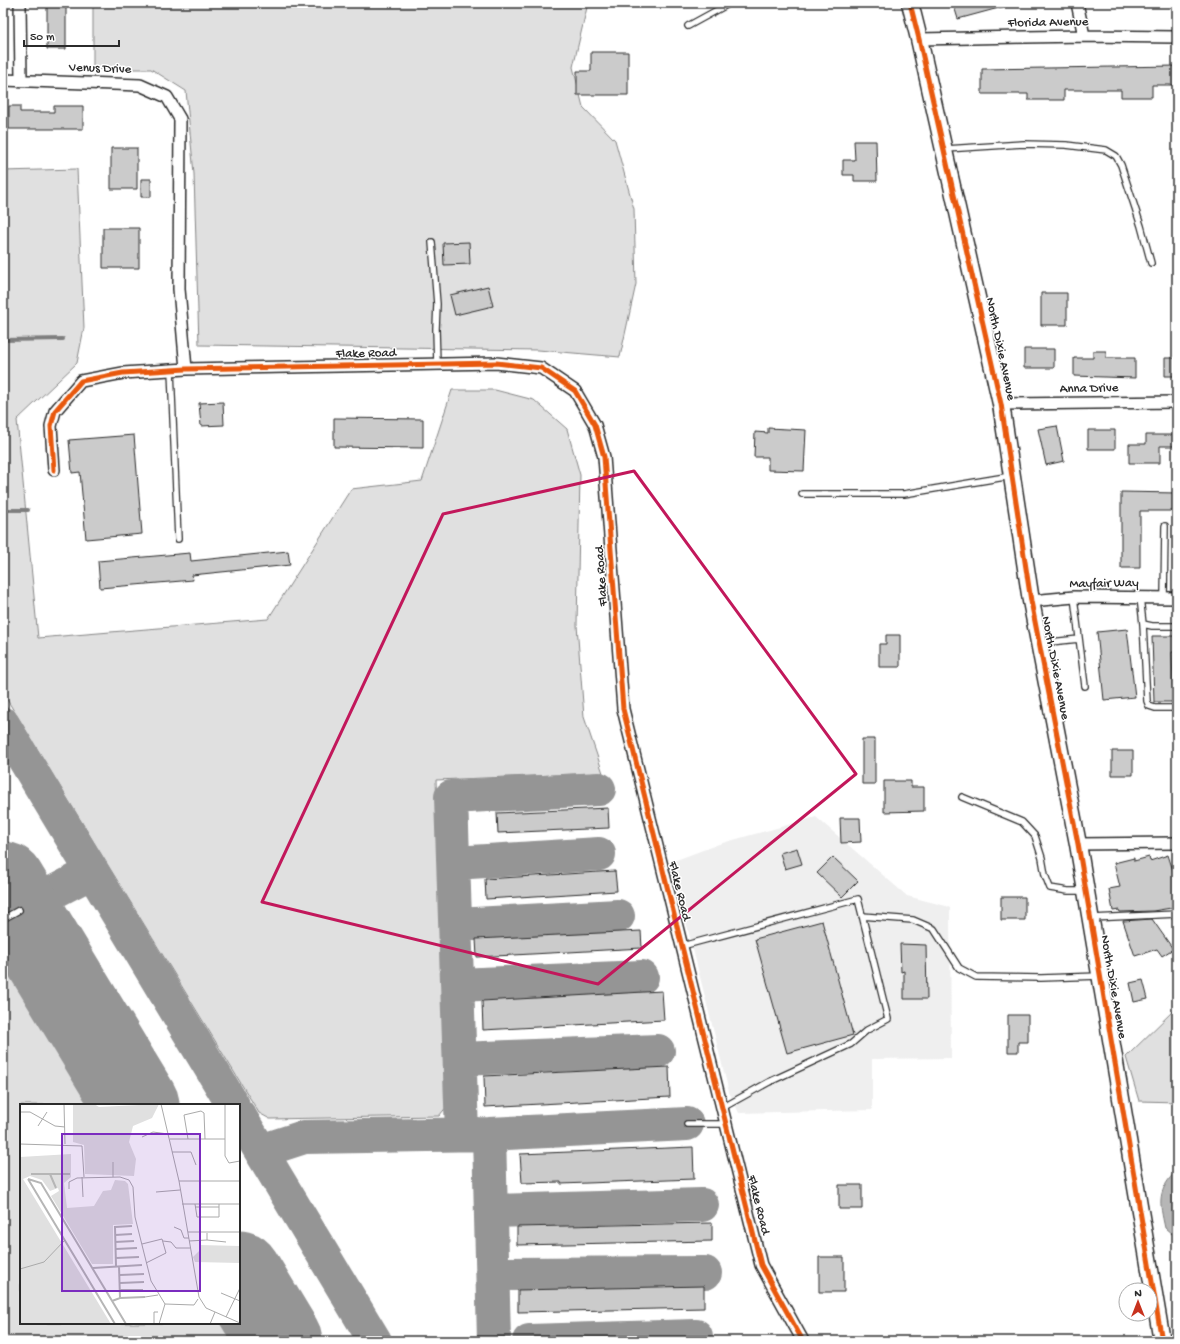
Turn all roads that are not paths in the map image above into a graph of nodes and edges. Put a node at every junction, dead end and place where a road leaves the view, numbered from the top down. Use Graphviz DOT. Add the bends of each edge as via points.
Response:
graph roads {
  1 [pos="20,3"];
  2 [pos="730,3"];
  3 [pos="910,3"];
  4 [pos="1077,3"];
  5 [pos="688,26"];
  6 [pos="1084,36"];
  7 [pos="1177,37"];
  8 [pos="919,39"];
  9 [pos="3,80"];
  10 [pos="21,80"];
  11 [pos="944,149"];
  12 [pos="432,242"];
  13 [pos="1151,263"];
  14 [pos="437,364"];
  15 [pos="186,369"];
  16 [pos="171,370"];
  17 [pos="1177,402"];
  18 [pos="1001,404"];
  19 [pos="54,470"];
  20 [pos="1012,476"];
  21 [pos="802,494"];
  22 [pos="1164,526"];
  23 [pos="178,539"];
  24 [pos="1140,597"];
  25 [pos="1074,598"];
  26 [pos="1164,598"];
  27 [pos="1177,598"];
  28 [pos="1031,601"];
  29 [pos="1143,624"];
  30 [pos="1177,626"];
  31 [pos="1079,639"];
  32 [pos="1039,643"];
  33 [pos="1085,686"];
  34 [pos="1177,708"];
  35 [pos="962,798"];
  36 [pos="1177,843"];
  37 [pos="1078,844"];
  38 [pos="1086,891"];
  39 [pos="19,910"];
  40 [pos="1177,914"];
  41 [pos="862,916"];
  42 [pos="1090,918"];
  43 [pos="3,919"];
  44 [pos="682,946"];
  45 [pos="1100,976"];
  46 [pos="722,1108"];
  47 [pos="687,1124"];
  48 [pos="726,1124"];
  49 [pos="803,1341"];
  50 [pos="1162,1341"];
  1 -- 10 [label="street"];
  2 -- 5 [label="lane"];
  3 -- 8 [label="street, North Dixie Avenue"];
  4 -- 6 [label="street"];
  6 -- 7 [label="street, Florida Avenue"];
  6 -- 8 [label="street, Florida Avenue"];
  8 -- 11 [label="street, North Dixie Avenue"];
  9 -- 10 [label="street, Venus Drive"];
  10 -- 15 [label="street, Venus Drive" via="140,84 167,97 180,119 179,289"];
  11 -- 13 [label="lane" via="1024,144 1066,145 1106,150 1116,156 1121,165"];
  11 -- 18 [label="street, North Dixie Avenue"];
  12 -- 14 [label="lane" via="437,304"];
  14 -- 15 [label="street, Flake Road"];
  14 -- 44 [label="street, Flake Road" via="496,363 541,368 575,391 595,425 604,456 623,709"];
  15 -- 16 [label="street, Flake Road"];
  16 -- 19 [label="street, Flake Road" via="123,373 81,381 55,411 51,426"];
  16 -- 23 [label="lane"];
  17 -- 18 [label="street, Anna Drive"];
  18 -- 20 [label="street, North Dixie Avenue"];
  20 -- 21 [label="lane" via="904,494"];
  20 -- 28 [label="street, North Dixie Avenue"];
  22 -- 26 [label="lane"];
  24 -- 25 [label="street, Mayfair Way"];
  24 -- 26 [label="street, Mayfair Way"];
  24 -- 29 [label="lane"];
  25 -- 28 [label="street, Mayfair Way"];
  25 -- 31 [label="lane"];
  26 -- 27 [label="street, Mayfair Way"];
  28 -- 32 [label="street, North Dixie Avenue"];
  29 -- 30 [label="lane"];
  29 -- 34 [label="lane" via="1149,706"];
  31 -- 32 [label="lane"];
  31 -- 33 [label="lane"];
  32 -- 37 [label="street, North Dixie Avenue"];
  35 -- 38 [label="lane" via="1022,822 1035,836 1050,888"];
  36 -- 37 [label="street"];
  37 -- 38 [label="street, North Dixie Avenue"];
  38 -- 42 [label="street, North Dixie Avenue"];
  39 -- 43 [label="lane"];
  40 -- 42 [label="lane"];
  41 -- 44 [label="lane" via="858,899"];
  41 -- 45 [label="lane" via="913,920 934,929 959,968 976,977"];
  41 -- 46 [label="lane" via="888,1019 867,1030 851,1044 769,1082"];
  42 -- 45 [label="street, North Dixie Avenue"];
  44 -- 46 [label="street, Flake Road"];
  45 -- 50 [label="street, North Dixie Avenue"];
  46 -- 48 [label="street, Flake Road"];
  47 -- 48 [label="lane"];
  48 -- 49 [label="street, Flake Road" via="761,1265"];
}
